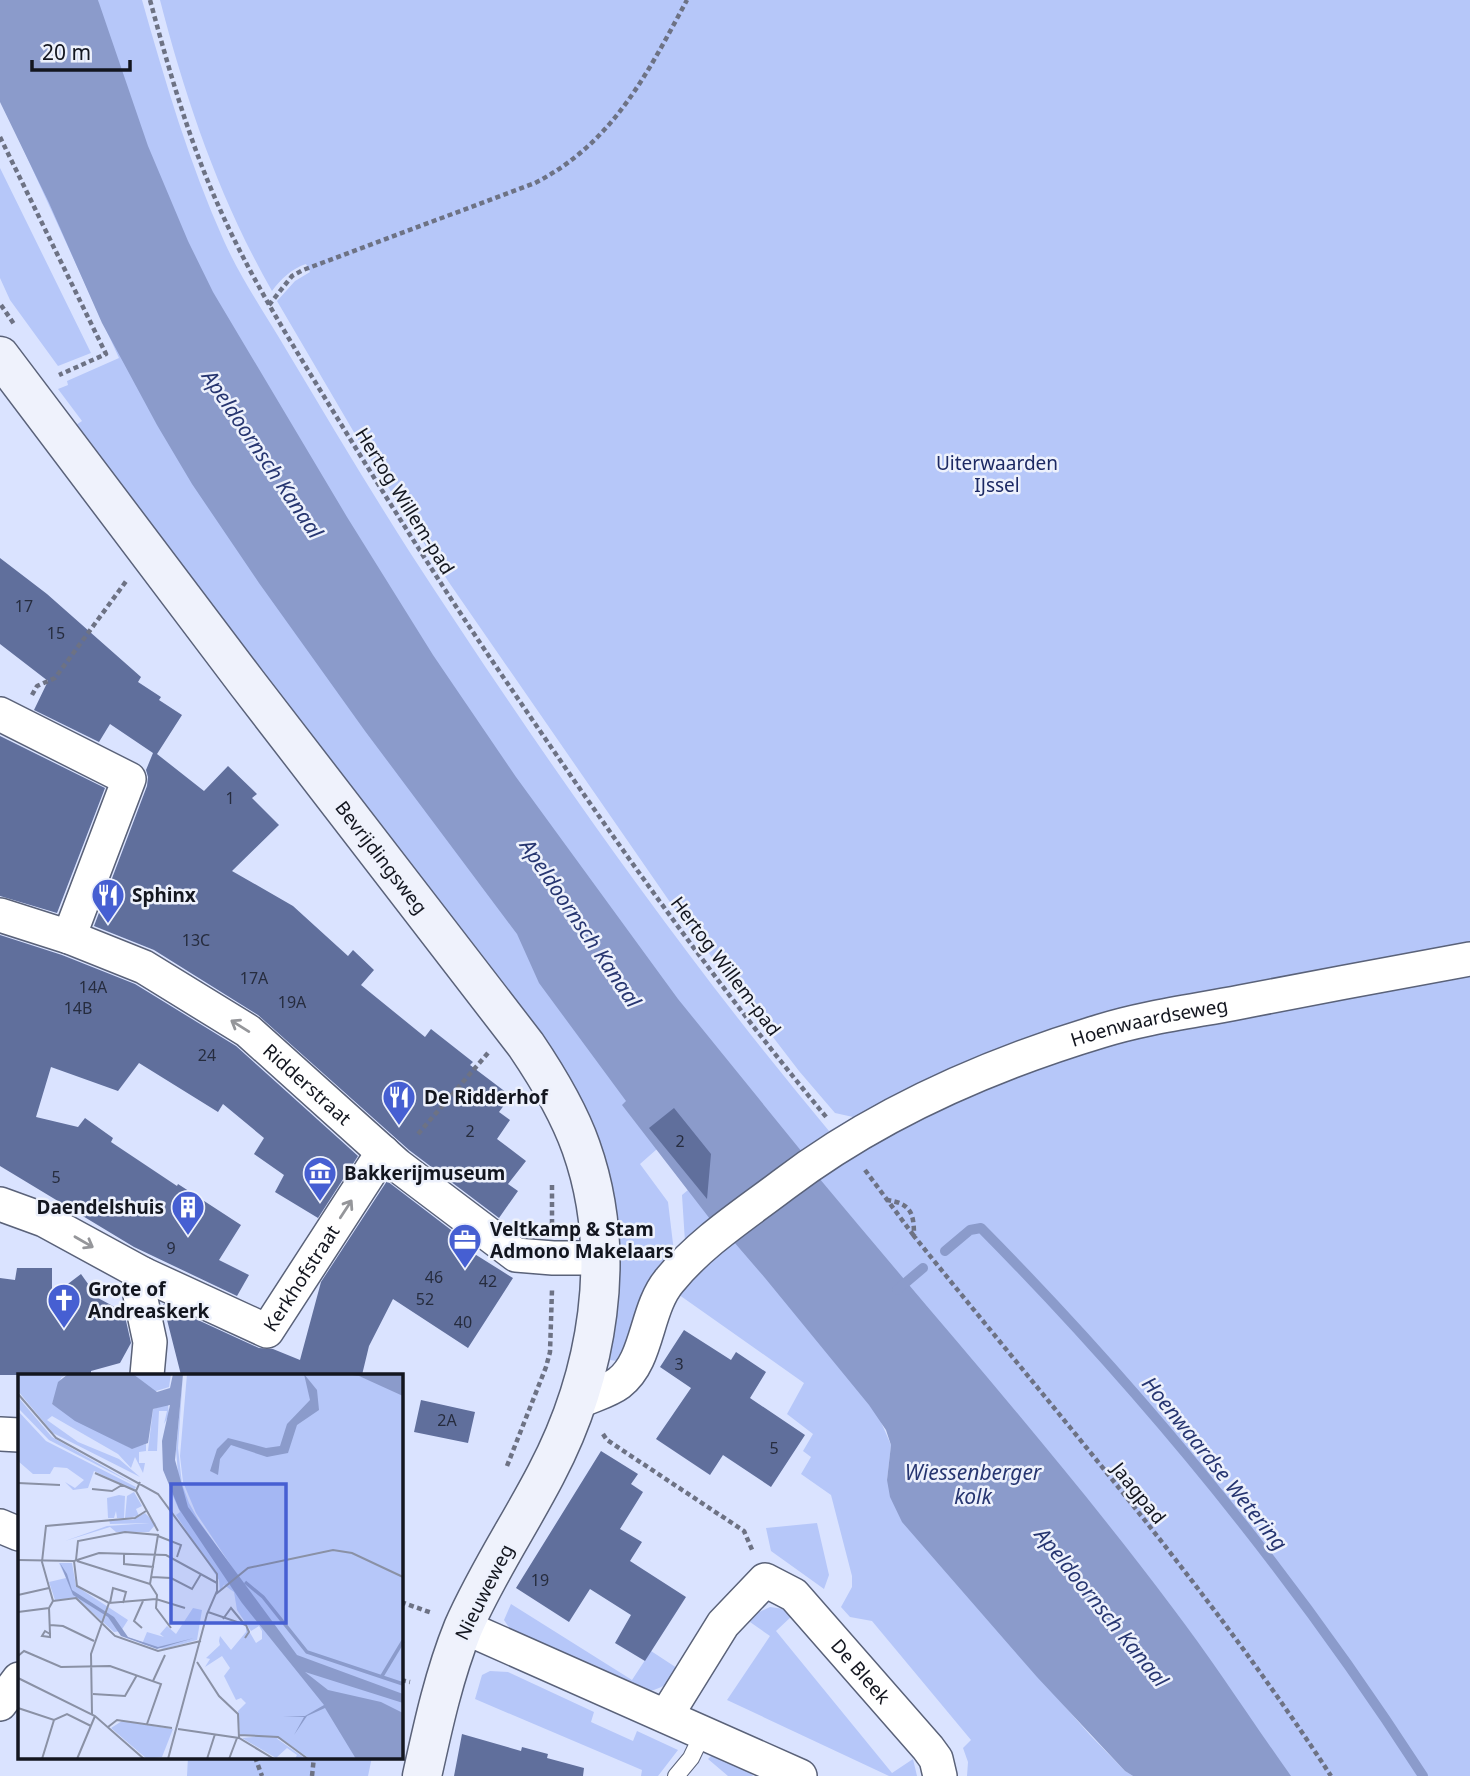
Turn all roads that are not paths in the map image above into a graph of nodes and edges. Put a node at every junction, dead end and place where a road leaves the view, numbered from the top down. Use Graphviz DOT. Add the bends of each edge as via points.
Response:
graph roads {
  1 [pos="0,356"];
  2 [pos="8,718"];
  3 [pos="0,915"];
  4 [pos="69,937"];
  5 [pos="1470,959"];
  6 [pos="383,1152"];
  7 [pos="0,1204"];
  8 [pos="600,1258"];
  9 [pos="143,1273"];
  10 [pos="147,1374"];
  11 [pos="582,1417"];
  12 [pos="0,1434"];
  13 [pos="18,1435"];
  14 [pos="0,1526"];
  15 [pos="18,1534"];
  16 [pos="464,1627"];
  17 [pos="18,1680"];
  18 [pos="0,1704"];
  19 [pos="666,1716"];
  20 [pos="703,1733"];
  21 [pos="422,1776"];
  22 [pos="676,1776"];
  23 [pos="800,1776"];
  24 [pos="940,1776"];
  1 -- 8 [label="main road, Bevrijdingsweg" via="512,1026 550,1083 580,1143 595,1201"];
  2 -- 4 [label="street" via="129,779"];
  3 -- 4 [label="street, Ridderstraat"];
  6 -- 4 [label="street, Ridderstraat, one-way" via="248,1031 144,967"];
  5 -- 11 [label="street, Hoenwaardseweg" via="1103,1030 982,1072 897,1112 839,1146 708,1242 677,1272 651,1313 631,1371"];
  6 -- 8 [label="street, Ridderstraat" via="516,1255"];
  9 -- 6 [label="street, Kerkhofstraat, one-way" via="267,1331"];
  7 -- 9 [label="street, Kerkhofstraat, one-way" via="44,1220"];
  8 -- 11 [label="main road, Bevrijdingsweg" via="597,1322"];
  9 -- 10 [label="street" via="140,1295 150,1342"];
  11 -- 16 [label="main road, Nieuweweg" via="547,1472"];
  12 -- 13 [label="street"];
  14 -- 15 [label="street"];
  16 -- 19 [label="street"];
  16 -- 21 [label="main road, Nieuweweg" via="442,1692"];
  17 -- 18 [label="street"];
  19 -- 20 [label="street"];
  19 -- 24 [label="street, De Bleek" via="723,1624 765,1580 794,1595 811,1614 928,1748"];
  20 -- 22 [label="lane"];
  20 -- 23 [label="street"];
}
